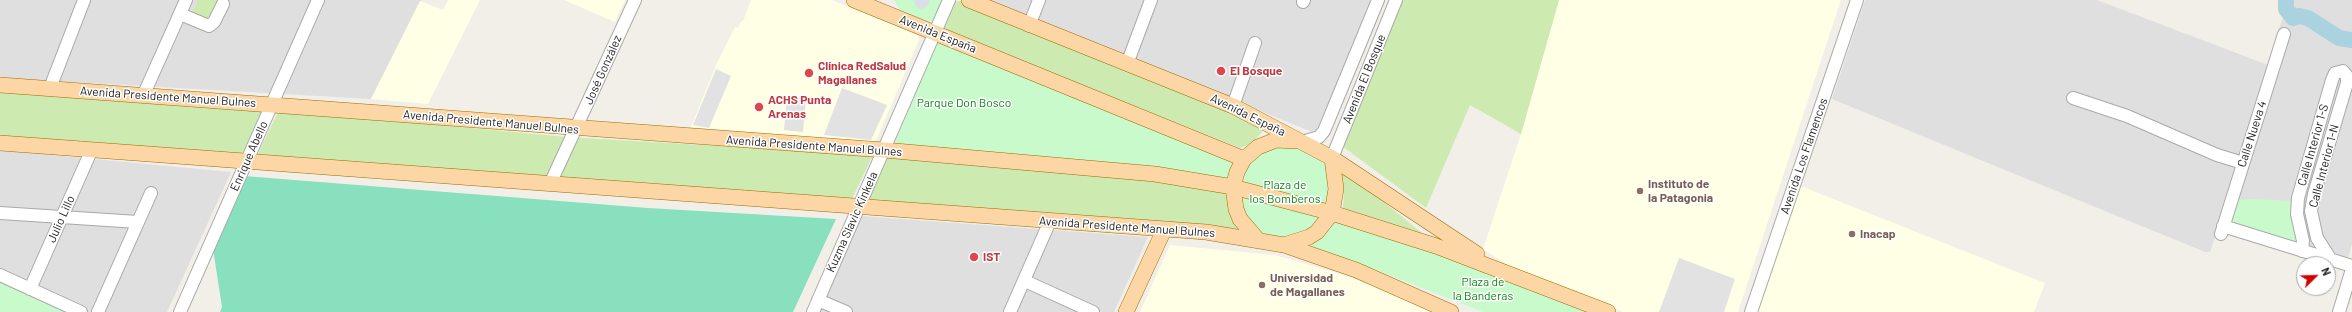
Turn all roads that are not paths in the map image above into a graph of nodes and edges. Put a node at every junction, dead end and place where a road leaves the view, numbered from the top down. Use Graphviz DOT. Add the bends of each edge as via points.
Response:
graph roads {
  1 [pos="84,0"];
  2 [pos="186,0"];
  3 [pos="318,0"];
  4 [pos="635,0"];
  5 [pos="854,0"];
  6 [pos="948,0"];
  7 [pos="969,0"];
  8 [pos="1039,0"];
  9 [pos="1152,0"];
  10 [pos="1378,0"];
  11 [pos="1396,0"];
  12 [pos="1857,0"];
  13 [pos="223,4"];
  14 [pos="180,14"];
  15 [pos="1029,26"];
  16 [pos="934,33"];
  17 [pos="2284,34"];
  18 [pos="1255,43"];
  19 [pos="1127,64"];
  20 [pos="2343,71"];
  21 [pos="0,85"];
  22 [pos="50,88"];
  23 [pos="143,96"];
  24 [pos="2073,98"];
  25 [pos="272,104"];
  26 [pos="1233,106"];
  27 [pos="577,129"];
  28 [pos="1302,142"];
  29 [pos="0,143"];
  30 [pos="92,149"];
  31 [pos="884,150"];
  32 [pos="1332,158"];
  33 [pos="1244,159"];
  34 [pos="247,161"];
  35 [pos="2243,162"];
  36 [pos="550,184"];
  37 [pos="1233,187"];
  38 [pos="151,193"];
  39 [pos="859,207"];
  40 [pos="0,213"];
  41 [pos="1332,213"];
  42 [pos="62,216"];
  43 [pos="1050,221"];
  44 [pos="138,222"];
  45 [pos="1164,230"];
  46 [pos="1258,240"];
  47 [pos="1284,245"];
  48 [pos="2302,251"];
  49 [pos="2318,256"];
  50 [pos="2329,256"];
  51 [pos="2336,262"];
  52 [pos="2352,268"];
  53 [pos="1505,272"];
  54 [pos="0,275"];
  55 [pos="1025,281"];
  56 [pos="30,289"];
  57 [pos="818,300"];
  58 [pos="81,312"];
  59 [pos="98,312"];
  60 [pos="180,312"];
  61 [pos="813,312"];
  62 [pos="846,312"];
  63 [pos="1010,312"];
  64 [pos="1093,312"];
  65 [pos="1126,312"];
  66 [pos="1451,312"];
  67 [pos="1608,312"];
  68 [pos="1751,312"];
  69 [pos="2339,312"];
  1 -- 22 [label="street"];
  2 -- 14 [label="street"];
  3 -- 25 [label="street, Enrique Abello"];
  4 -- 27 [label="street, José González"];
  5 -- 16 [label="main road, Avenida España"];
  6 -- 16 [label="street, Kuzma Slavic Kinkela"];
  7 -- 15 [label="main road, Avenida España"];
  8 -- 15 [label="street"];
  9 -- 19 [label="street"];
  10 -- 28 [label="street, Avenida El Bosque" via="1324,131 1319,137"];
  11 -- 32 [label="street, Avenida El Bosque"];
  12 -- 68 [label="street, Avenida Los Flamencos"];
  13 -- 14 [label="street" via="214,22 209,26"];
  14 -- 23 [label="street"];
  15 -- 19 [label="main road, Avenida España"];
  16 -- 31 [label="street, Kuzma Slavic Kinkela"];
  16 -- 33 [label="main road, Avenida España"];
  17 -- 35 [label="street, Calle Nueva 4"];
  18 -- 26 [label="street"];
  19 -- 26 [label="main road, Avenida España"];
  20 -- 48 [label="street, Calle Interior 1-S" via="2336,73 2332,80 2298,198 2297,214 2303,242"];
  20 -- 50 [label="street, Calle Interior 1-N" via="2347,76 2347,83 2311,211 2314,230"];
  21 -- 22 [label="main road, Avenida Presidente Manuel Bulnes"];
  22 -- 23 [label="main road, Avenida Presidente Manuel Bulnes"];
  23 -- 25 [label="main road, Avenida Presidente Manuel Bulnes"];
  24 -- 35 [label="street" via="2127,116 2217,155"];
  25 -- 27 [label="main road, Avenida Presidente Manuel Bulnes"];
  25 -- 34 [label="street, Enrique Abello"];
  26 -- 28 [label="main road, Avenida España"];
  27 -- 31 [label="main road, Avenida Presidente Manuel Bulnes"];
  27 -- 36 [label="street, José González"];
  28 -- 32 [label="main road, Avenida España"];
  28 -- 33 [label="main road" via="1285,140 1267,143"];
  29 -- 30 [label="main road, Avenida Presidente Manuel Bulnes"];
  30 -- 34 [label="main road, Avenida Presidente Manuel Bulnes"];
  30 -- 42 [label="street, Julio Lillo"];
  31 -- 37 [label="main road, Avenida Presidente Manuel Bulnes" via="1155,174"];
  31 -- 39 [label="street, Kuzma Slavic Kinkela"];
  32 -- 41 [label="main road" via="1336,189"];
  32 -- 53 [label="main road, Avenida España" via="1434,228"];
  33 -- 37 [label="main road"];
  34 -- 36 [label="main road, Avenida Presidente Manuel Bulnes"];
  34 -- 60 [label="street, Enrique Abello"];
  35 -- 48 [label="street, Calle Nueva 4" via="2222,230"];
  36 -- 39 [label="main road, Avenida Presidente Manuel Bulnes"];
  37 -- 41 [label="main road, Avenida Presidente Manuel Bulnes"];
  37 -- 46 [label="main road" via="1240,219"];
  38 -- 44 [label="street"];
  39 -- 43 [label="main road, Avenida Presidente Manuel Bulnes"];
  39 -- 57 [label="street, Kuzma Slavic Kinkela"];
  40 -- 42 [label="street"];
  41 -- 47 [label="main road" via="1317,232"];
  41 -- 53 [label="main road, Avenida Presidente Manuel Bulnes" via="1436,246"];
  42 -- 44 [label="street"];
  42 -- 56 [label="street, Julio Lillo"];
  43 -- 45 [label="main road, Avenida Presidente Manuel Bulnes"];
  43 -- 55 [label="street"];
  44 -- 59 [label="street"];
  45 -- 46 [label="main road, Avenida Presidente Manuel Bulnes" via="1206,232"];
  45 -- 65 [label="main road"];
  46 -- 47 [label="main road, Avenida Presidente Manuel Bulnes"];
  47 -- 66 [label="main road, Avenida Presidente Manuel Bulnes" via="1356,270"];
  48 -- 49 [label="street"];
  51 -- 52 [label="street"];
  52 -- 69 [label="street"];
  53 -- 67 [label="main road, Avenida Presidente Manuel Bulnes"];
  54 -- 56 [label="street"];
  55 -- 63 [label="street"];
  55 -- 64 [label="street"];
  56 -- 58 [label="street"];
  57 -- 61 [label="street, Kuzma Slavic Kinkela"];
  57 -- 62 [label="street"];
}
